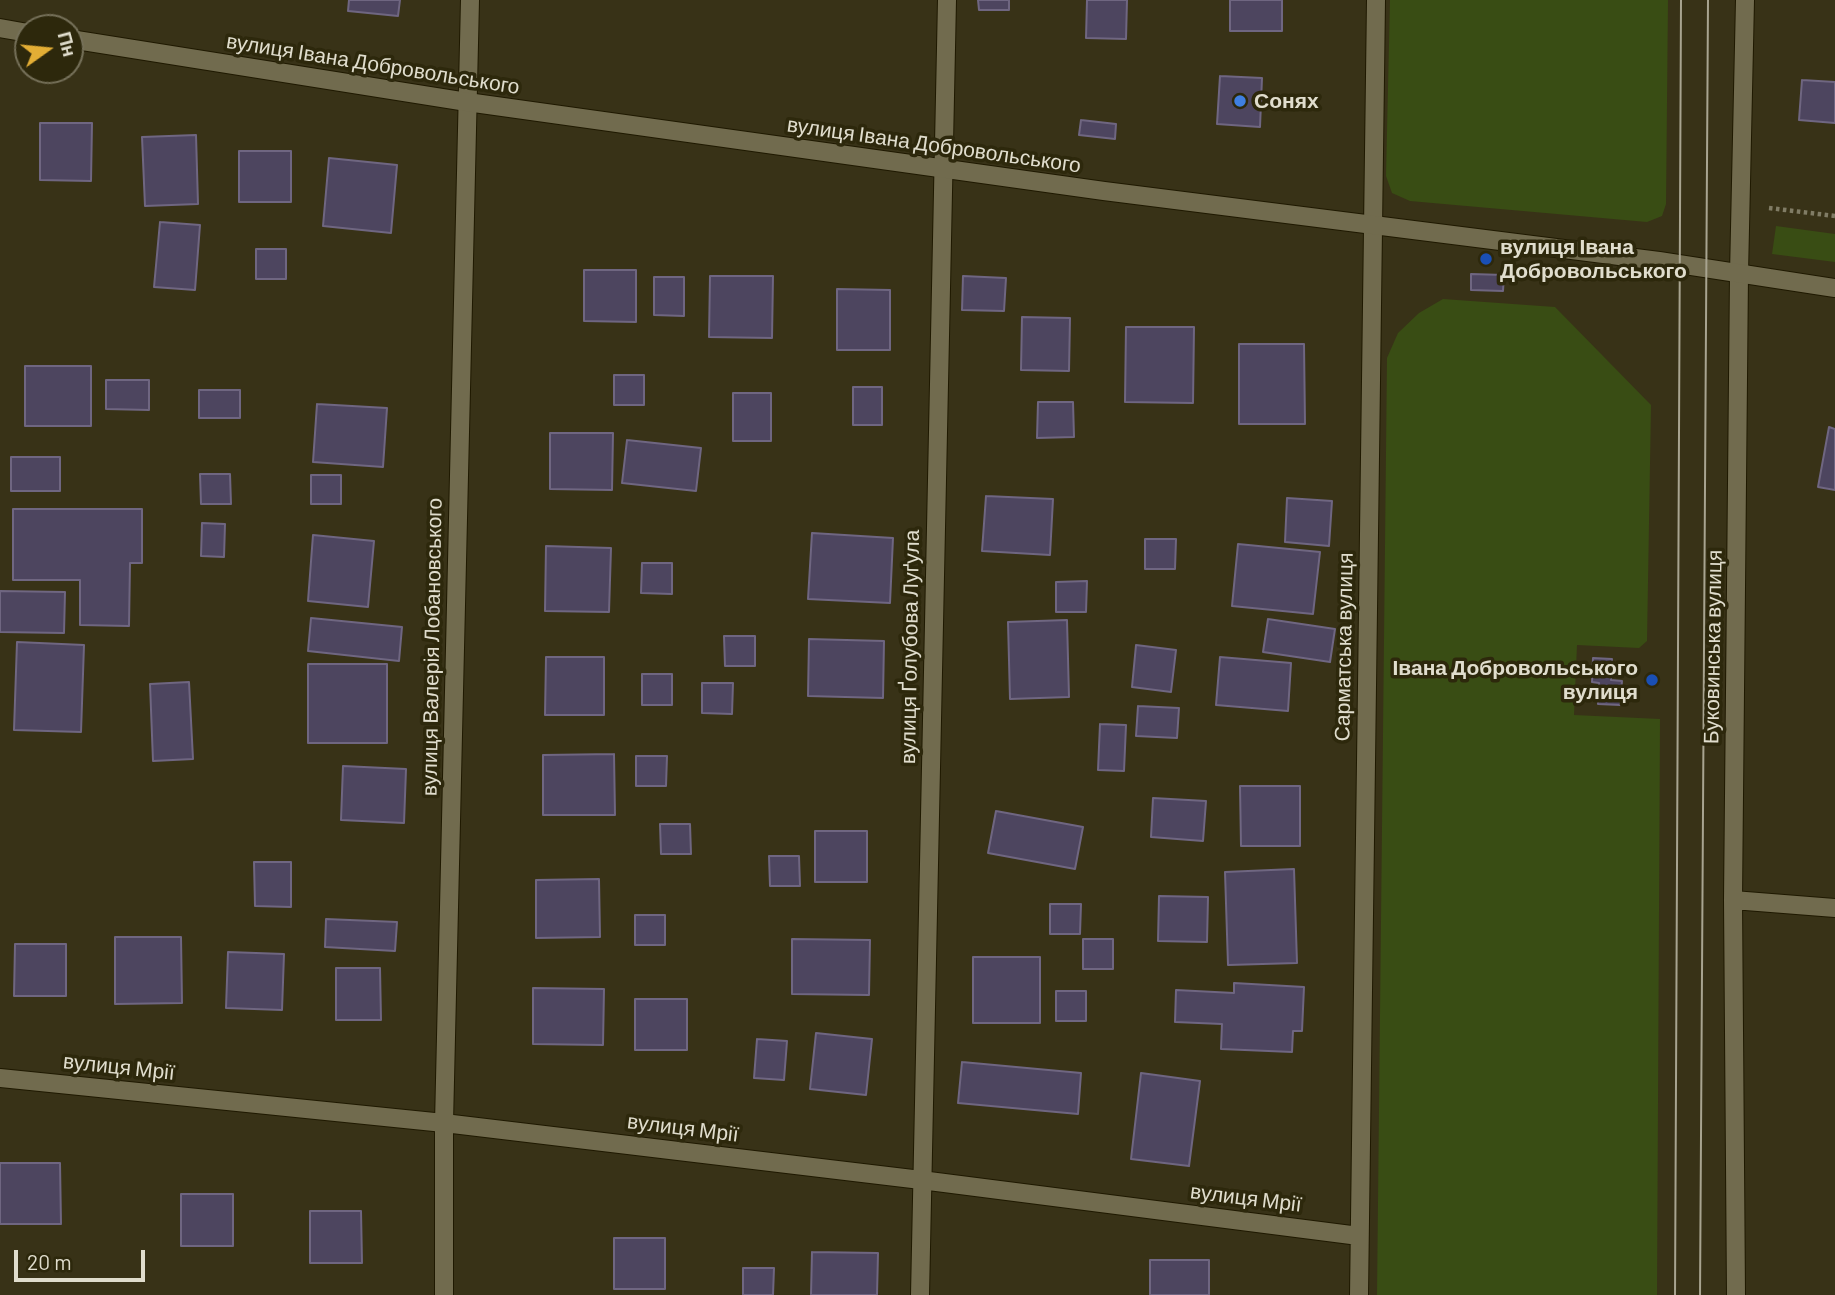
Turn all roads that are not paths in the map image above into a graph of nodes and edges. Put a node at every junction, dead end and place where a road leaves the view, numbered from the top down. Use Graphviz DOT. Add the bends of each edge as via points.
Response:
graph roads {
  1 [pos="470,0"];
  2 [pos="947,0"];
  3 [pos="1376,0"];
  4 [pos="1745,0"];
  5 [pos="84,41"];
  6 [pos="467,102"];
  7 [pos="943,169"];
  8 [pos="1373,224"];
  9 [pos="1739,274"];
  10 [pos="1835,288"];
  11 [pos="1733,900"];
  12 [pos="1835,908"];
  13 [pos="0,1078"];
  14 [pos="444,1123"];
  15 [pos="921,1180"];
  16 [pos="1359,1236"];
  17 [pos="444,1295"];
  18 [pos="920,1295"];
  19 [pos="1359,1295"];
  20 [pos="1736,1295"];
  1 -- 6 [label="street, вулиця Валерія Лобановського"];
  2 -- 7 [label="street, вулиця Ґолубова Луґула"];
  3 -- 8 [label="street, Сарматська вулиця"];
  4 -- 9 [label="street, Буковинська вулиця"];
  5 -- 6 [label="street, вулиця Івана Добровольського"];
  6 -- 7 [label="street, вулиця Івана Добровольського"];
  6 -- 14 [label="street, вулиця Валерія Лобановського"];
  7 -- 8 [label="street, вулиця Івана Добровольського"];
  7 -- 15 [label="street, вулиця Ґолубова Луґула"];
  8 -- 9 [label="street, вулиця Івана Добровольського"];
  8 -- 16 [label="street, Сарматська вулиця"];
  9 -- 10 [label="street, вулиця Івана Добровольського"];
  9 -- 11 [label="street, Буковинська вулиця"];
  11 -- 12 [label="street"];
  11 -- 20 [label="street, Буковинська вулиця"];
  13 -- 14 [label="street, вулиця Мрії"];
  14 -- 15 [label="street, вулиця Мрії"];
  14 -- 17 [label="street, вулиця Валерія Лобановського"];
  15 -- 16 [label="street, вулиця Мрії"];
  15 -- 18 [label="street, вулиця Ґолубова Луґула"];
  16 -- 19 [label="street, Сарматська вулиця"];
}
